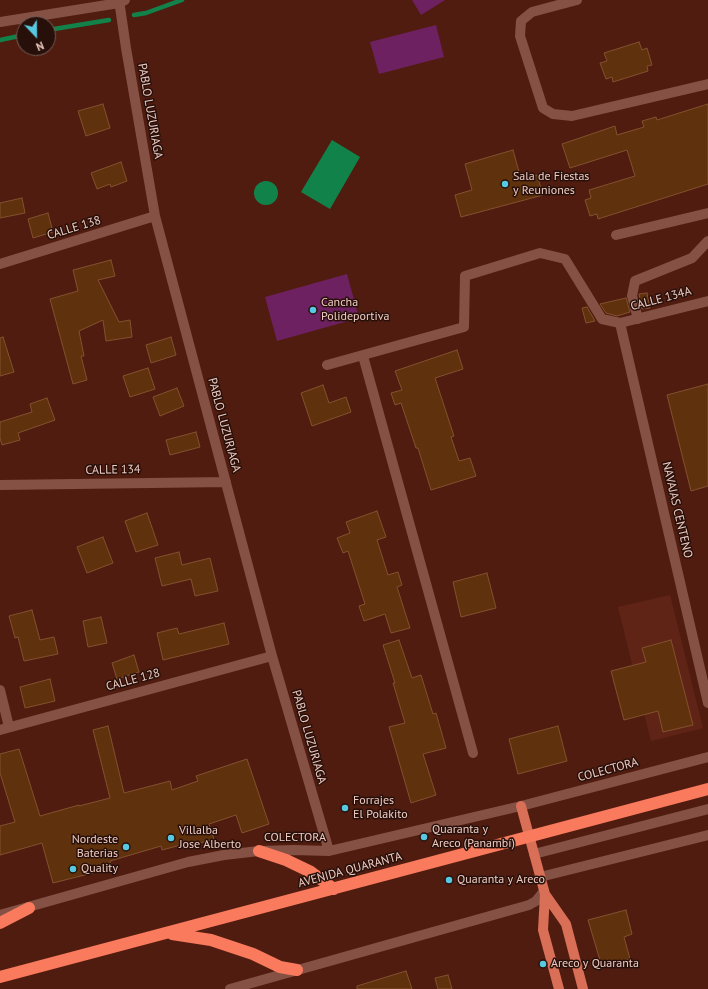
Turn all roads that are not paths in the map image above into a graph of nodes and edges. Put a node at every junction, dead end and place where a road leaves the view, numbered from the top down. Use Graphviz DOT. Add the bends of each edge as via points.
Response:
graph roads {
  1 [pos="577,0"];
  2 [pos="121,1"];
  3 [pos="0,22"];
  4 [pos="708,84"];
  5 [pos="708,213"];
  6 [pos="155,216"];
  7 [pos="616,235"];
  8 [pos="708,241"];
  9 [pos="0,264"];
  10 [pos="708,301"];
  11 [pos="638,319"];
  12 [pos="620,323"];
  13 [pos="363,356"];
  14 [pos="327,365"];
  15 [pos="226,482"];
  16 [pos="0,485"];
  17 [pos="272,656"];
  18 [pos="0,690"];
  19 [pos="708,703"];
  20 [pos="5,728"];
  21 [pos="473,753"];
  22 [pos="708,757"];
  23 [pos="708,789"];
  24 [pos="521,806"];
  25 [pos="708,809"];
  26 [pos="708,834"];
  27 [pos="529,836"];
  28 [pos="259,851"];
  29 [pos="329,851"];
  30 [pos="534,854"];
  31 [pos="540,877"];
  32 [pos="334,889"];
  33 [pos="544,892"];
  34 [pos="29,908"];
  35 [pos="0,915"];
  36 [pos="0,923"];
  37 [pos="166,934"];
  38 [pos="297,970"];
  39 [pos="0,977"];
  40 [pos="230,989"];
  41 [pos="558,989"];
  42 [pos="583,989"];
  1 -- 4 [label="street" via="532,12 521,21 520,36 543,108 553,114 572,116"];
  2 -- 3 [label="street"];
  2 -- 6 [label="street, PABLO LUZURIAGA"];
  5 -- 7 [label="street"];
  6 -- 9 [label="street, CALLE 138"];
  6 -- 15 [label="street, PABLO LUZURIAGA"];
  8 -- 11 [label="street" via="692,258 635,281 632,296"];
  10 -- 11 [label="street, CALLE 134A"];
  11 -- 12 [label="street, CALLE 134A"];
  12 -- 13 [label="street" via="602,319 565,259 540,253 465,276 464,327"];
  12 -- 19 [label="street, NAVAJAS CENTENO"];
  13 -- 14 [label="street"];
  13 -- 21 [label="street"];
  15 -- 16 [label="street, CALLE 134"];
  15 -- 17 [label="street, PABLO LUZURIAGA"];
  17 -- 20 [label="street, CALLE 128"];
  17 -- 29 [label="street, PABLO LUZURIAGA"];
  18 -- 20 [label="street"];
  22 -- 24 [label="street, COLECTORA"];
  23 -- 27 [label="highway, AVENIDA QUARANTA"];
  24 -- 27 [label="main road"];
  24 -- 29 [label="street, COLECTORA"];
  25 -- 30 [label="street"];
  26 -- 31 [label="street"];
  27 -- 30 [label="main road"];
  27 -- 32 [label="highway, AVENIDA QUARANTA"];
  28 -- 29 [label="street, COLECTORA"];
  28 -- 32 [label="highway" via="311,872"];
  28 -- 34 [label="street, COLECTORA" via="188,862"];
  30 -- 31 [label="main road"];
  31 -- 33 [label="main road"];
  32 -- 37 [label="highway, AVENIDA QUARANTA"];
  33 -- 38 [label="street" via="529,905"];
  33 -- 41 [label="main road" via="543,930"];
  33 -- 42 [label="main road" via="566,924"];
  34 -- 35 [label="street, COLECTORA"];
  34 -- 36 [label="highway"];
  37 -- 38 [label="highway" via="211,940 280,967"];
  37 -- 39 [label="highway, AVENIDA QUARANTA"];
  38 -- 40 [label="street"];
}
